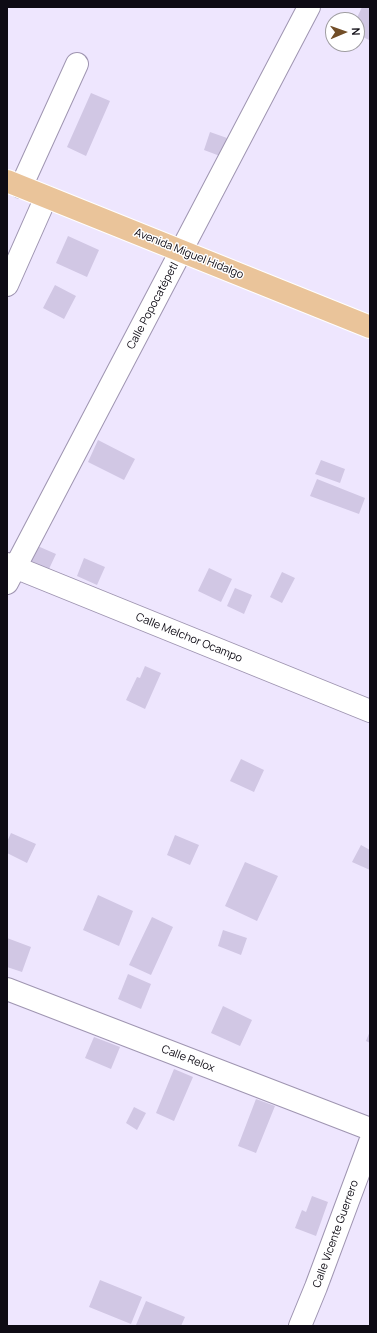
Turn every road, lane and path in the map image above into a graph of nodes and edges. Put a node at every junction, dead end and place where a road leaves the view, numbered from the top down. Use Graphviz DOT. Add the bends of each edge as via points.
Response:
graph roads {
  1 [pos="309,7"];
  2 [pos="77,64"];
  3 [pos="14,184"];
  4 [pos="46,197"];
  5 [pos="182,252"];
  6 [pos="7,285"];
  7 [pos="370,327"];
  8 [pos="10,572"];
  9 [pos="370,711"];
  10 [pos="7,990"];
  11 [pos="370,1129"];
  12 [pos="370,1142"];
  13 [pos="300,1326"];
  1 -- 5 [label="street, Calle Popocatépetl"];
  2 -- 3 [label="street"];
  3 -- 4 [label="main road, Avenida Miguel Hidalgo"];
  4 -- 5 [label="main road, Avenida Miguel Hidalgo"];
  4 -- 6 [label="street"];
  5 -- 7 [label="main road, Avenida Miguel Hidalgo"];
  5 -- 8 [label="street, Calle Popocatépetl"];
  8 -- 9 [label="street, Calle Melchor Ocampo"];
  10 -- 11 [label="street, Calle Relox"];
  12 -- 13 [label="street, Calle Vicente Guerrero"];
}
